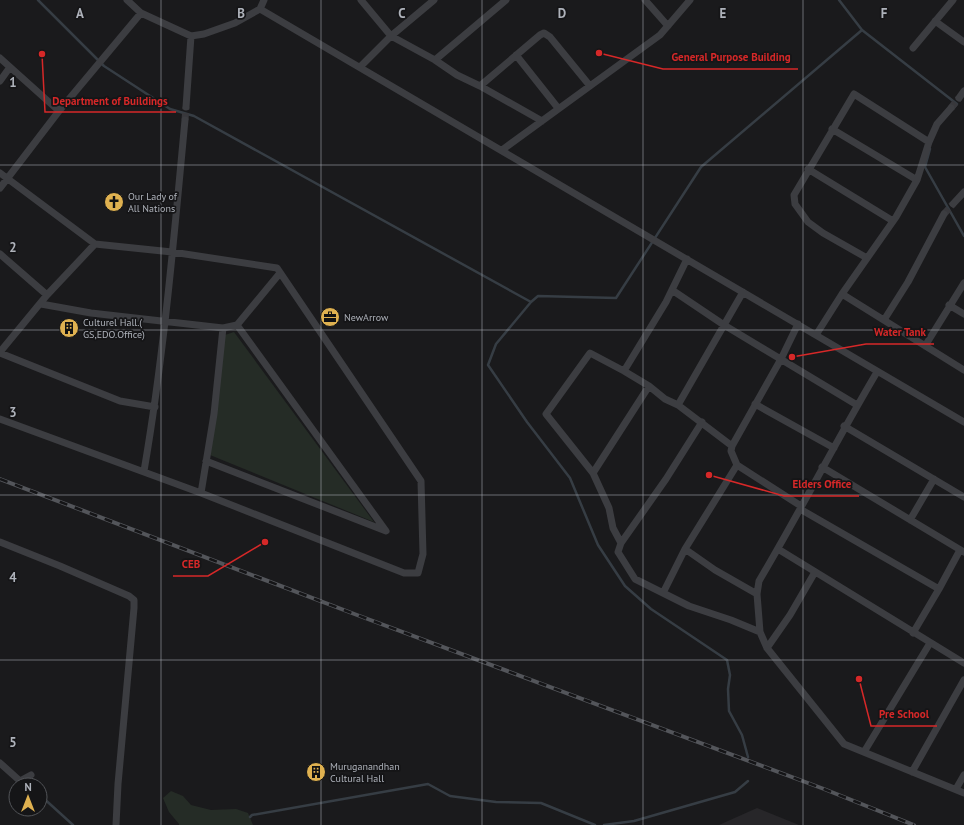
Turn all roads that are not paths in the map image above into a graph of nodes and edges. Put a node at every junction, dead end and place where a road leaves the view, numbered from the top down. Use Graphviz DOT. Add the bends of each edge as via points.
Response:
graph roads {
  1 [pos="127,0"];
  2 [pos="264,0"];
  3 [pos="361,0"];
  4 [pos="434,0"];
  5 [pos="506,0"];
  6 [pos="645,0"];
  7 [pos="690,0"];
  8 [pos="953,0"];
  9 [pos="260,9"];
  10 [pos="141,13"];
  11 [pos="935,21"];
  12 [pos="668,26"];
  13 [pos="191,36"];
  14 [pos="391,36"];
  15 [pos="964,42"];
  16 [pos="913,48"];
  17 [pos="516,55"];
  18 [pos="0,58"];
  19 [pos="435,60"];
  20 [pos="10,67"];
  21 [pos="360,67"];
  22 [pos="0,81"];
  23 [pos="480,86"];
  24 [pos="590,86"];
  25 [pos="964,92"];
  26 [pos="959,98"];
  27 [pos="186,107"];
  28 [pos="558,108"];
  29 [pos="951,108"];
  30 [pos="59,111"];
  31 [pos="185,120"];
  32 [pos="542,121"];
  33 [pos="832,129"];
  34 [pos="929,142"];
  35 [pos="502,150"];
  36 [pos="808,169"];
  37 [pos="0,173"];
  38 [pos="7,179"];
  39 [pos="917,180"];
  40 [pos="0,188"];
  41 [pos="964,192"];
  42 [pos="953,204"];
  43 [pos="944,214"];
  44 [pos="893,221"];
  45 [pos="95,244"];
  46 [pos="172,252"];
  47 [pos="0,254"];
  48 [pos="867,258"];
  49 [pos="687,259"];
  50 [pos="280,273"];
  51 [pos="964,283"];
  52 [pos="672,290"];
  53 [pos="743,292"];
  54 [pos="842,294"];
  55 [pos="48,295"];
  56 [pos="41,304"];
  57 [pos="949,305"];
  58 [pos="964,314"];
  59 [pos="884,320"];
  60 [pos="164,321"];
  61 [pos="798,324"];
  62 [pos="237,325"];
  63 [pos="724,325"];
  64 [pos="223,328"];
  65 [pos="816,335"];
  66 [pos="925,346"];
  67 [pos="0,352"];
  68 [pos="781,359"];
  69 [pos="964,370"];
  70 [pos="624,371"];
  71 [pos="877,372"];
  72 [pos="649,386"];
  73 [pos="755,404"];
  74 [pos="678,405"];
  75 [pos="857,405"];
  76 [pos="155,407"];
  77 [pos="0,419"];
  78 [pos="702,422"];
  79 [pos="964,422"];
  80 [pos="844,426"];
  81 [pos="732,446"];
  82 [pos="834,448"];
  83 [pos="206,461"];
  84 [pos="736,465"];
  85 [pos="822,468"];
  86 [pos="144,471"];
  87 [pos="593,473"];
  88 [pos="934,479"];
  89 [pos="201,493"];
  90 [pos="964,496"];
  91 [pos="801,507"];
  92 [pos="910,520"];
  93 [pos="0,542"];
  94 [pos="621,543"];
  95 [pos="685,549"];
  96 [pos="778,549"];
  97 [pos="962,551"];
  98 [pos="815,572"];
  99 [pos="939,589"];
  100 [pos="663,593"];
  101 [pos="757,594"];
  102 [pos="760,632"];
  103 [pos="913,633"];
  104 [pos="930,643"];
  105 [pos="768,648"];
  106 [pos="964,663"];
  107 [pos="964,680"];
  108 [pos="864,752"];
  109 [pos="0,763"];
  110 [pos="912,772"];
  111 [pos="31,774"];
  112 [pos="964,775"];
  113 [pos="956,789"];
  114 [pos="964,793"];
  115 [pos="116,825"];
  1 -- 10 [label="street"];
  2 -- 9 [label="street"];
  3 -- 14 [label="street"];
  4 -- 14 [label="street"];
  5 -- 19 [label="street"];
  6 -- 12 [label="street"];
  7 -- 12 [label="street"];
  8 -- 11 [label="street"];
  9 -- 13 [label="street" via="235,23"];
  9 -- 21 [label="street"];
  10 -- 13 [label="street"];
  10 -- 30 [label="street"];
  11 -- 15 [label="street"];
  11 -- 16 [label="street"];
  12 -- 24 [label="street" via="660,35"];
  13 -- 27 [label="street"];
  14 -- 19 [label="street"];
  14 -- 21 [label="street"];
  17 -- 23 [label="street"];
  17 -- 24 [label="street" via="544,33"];
  17 -- 28 [label="street"];
  18 -- 20 [label="street"];
  19 -- 23 [label="street"];
  20 -- 22 [label="street"];
  20 -- 30 [label="street"];
  21 -- 35 [label="street"];
  23 -- 32 [label="street"];
  24 -- 28 [label="street"];
  25 -- 26 [label="street"];
  28 -- 32 [label="street"];
  29 -- 34 [label="street" via="937,124"];
  30 -- 38 [label="street"];
  31 -- 46 [label="street"];
  32 -- 35 [label="street"];
  33 -- 34 [label="street" via="854,94"];
  33 -- 36 [label="street"];
  33 -- 39 [label="street"];
  34 -- 39 [label="street"];
  35 -- 49 [label="street"];
  36 -- 44 [label="street"];
  36 -- 48 [label="street" via="794,194 795,204 808,222"];
  37 -- 38 [label="street"];
  38 -- 40 [label="street"];
  38 -- 45 [label="street"];
  39 -- 44 [label="street"];
  41 -- 42 [label="street"];
  43 -- 59 [label="street" via="908,282"];
  44 -- 48 [label="street"];
  45 -- 46 [label="street"];
  45 -- 55 [label="street"];
  46 -- 50 [label="street" via="277,268"];
  46 -- 60 [label="street"];
  47 -- 55 [label="street"];
  48 -- 54 [label="street"];
  49 -- 52 [label="street"];
  49 -- 53 [label="street"];
  50 -- 62 [label="street"];
  50 -- 89 [label="street" via="421,481 423,554 418,573 404,573"];
  51 -- 57 [label="street"];
  52 -- 63 [label="street"];
  52 -- 70 [label="street"];
  53 -- 61 [label="street"];
  53 -- 63 [label="street"];
  54 -- 59 [label="street"];
  54 -- 65 [label="street"];
  55 -- 56 [label="street"];
  56 -- 60 [label="street" via="91,313"];
  56 -- 67 [label="street"];
  57 -- 58 [label="street"];
  57 -- 66 [label="street"];
  59 -- 66 [label="street"];
  60 -- 64 [label="street"];
  60 -- 76 [label="street"];
  61 -- 65 [label="street"];
  61 -- 68 [label="street"];
  62 -- 64 [label="street"];
  62 -- 83 [label="street" via="386,531"];
  63 -- 68 [label="street"];
  63 -- 74 [label="street"];
  64 -- 83 [label="street"];
  65 -- 71 [label="street"];
  66 -- 69 [label="street"];
  67 -- 76 [label="street" via="120,401"];
  68 -- 73 [label="street"];
  68 -- 75 [label="street"];
  70 -- 72 [label="street"];
  70 -- 87 [label="street" via="590,353 546,414"];
  71 -- 75 [label="street"];
  71 -- 79 [label="street"];
  72 -- 74 [label="street"];
  72 -- 87 [label="street"];
  73 -- 81 [label="street"];
  73 -- 82 [label="street"];
  74 -- 78 [label="street"];
  75 -- 80 [label="street"];
  76 -- 86 [label="street"];
  77 -- 86 [label="street"];
  78 -- 81 [label="street"];
  78 -- 94 [label="street"];
  80 -- 82 [label="street"];
  80 -- 88 [label="street"];
  81 -- 84 [label="street" via="731,451"];
  82 -- 85 [label="street"];
  83 -- 89 [label="street"];
  84 -- 91 [label="street"];
  84 -- 95 [label="street"];
  85 -- 91 [label="street"];
  85 -- 92 [label="street"];
  86 -- 89 [label="street"];
  87 -- 94 [label="street"];
  88 -- 90 [label="street"];
  88 -- 92 [label="street"];
  91 -- 96 [label="street"];
  91 -- 99 [label="street"];
  92 -- 97 [label="street"];
  93 -- 115 [label="street" via="134,600"];
  94 -- 100 [label="street" via="618,552 635,579"];
  95 -- 100 [label="street"];
  95 -- 101 [label="street"];
  96 -- 98 [label="street"];
  96 -- 101 [label="street" via="759,581"];
  97 -- 99 [label="street"];
  98 -- 103 [label="street"];
  98 -- 105 [label="street"];
  99 -- 103 [label="street"];
  100 -- 102 [label="street" via="689,606"];
  101 -- 102 [label="street"];
  102 -- 105 [label="street"];
  103 -- 104 [label="street"];
  104 -- 106 [label="street"];
  104 -- 108 [label="street"];
  105 -- 108 [label="street" via="844,744"];
  107 -- 110 [label="street"];
  108 -- 110 [label="street"];
  109 -- 111 [label="street" via="20,781"];
  110 -- 113 [label="street"];
  112 -- 113 [label="street"];
  113 -- 114 [label="street"];
}
